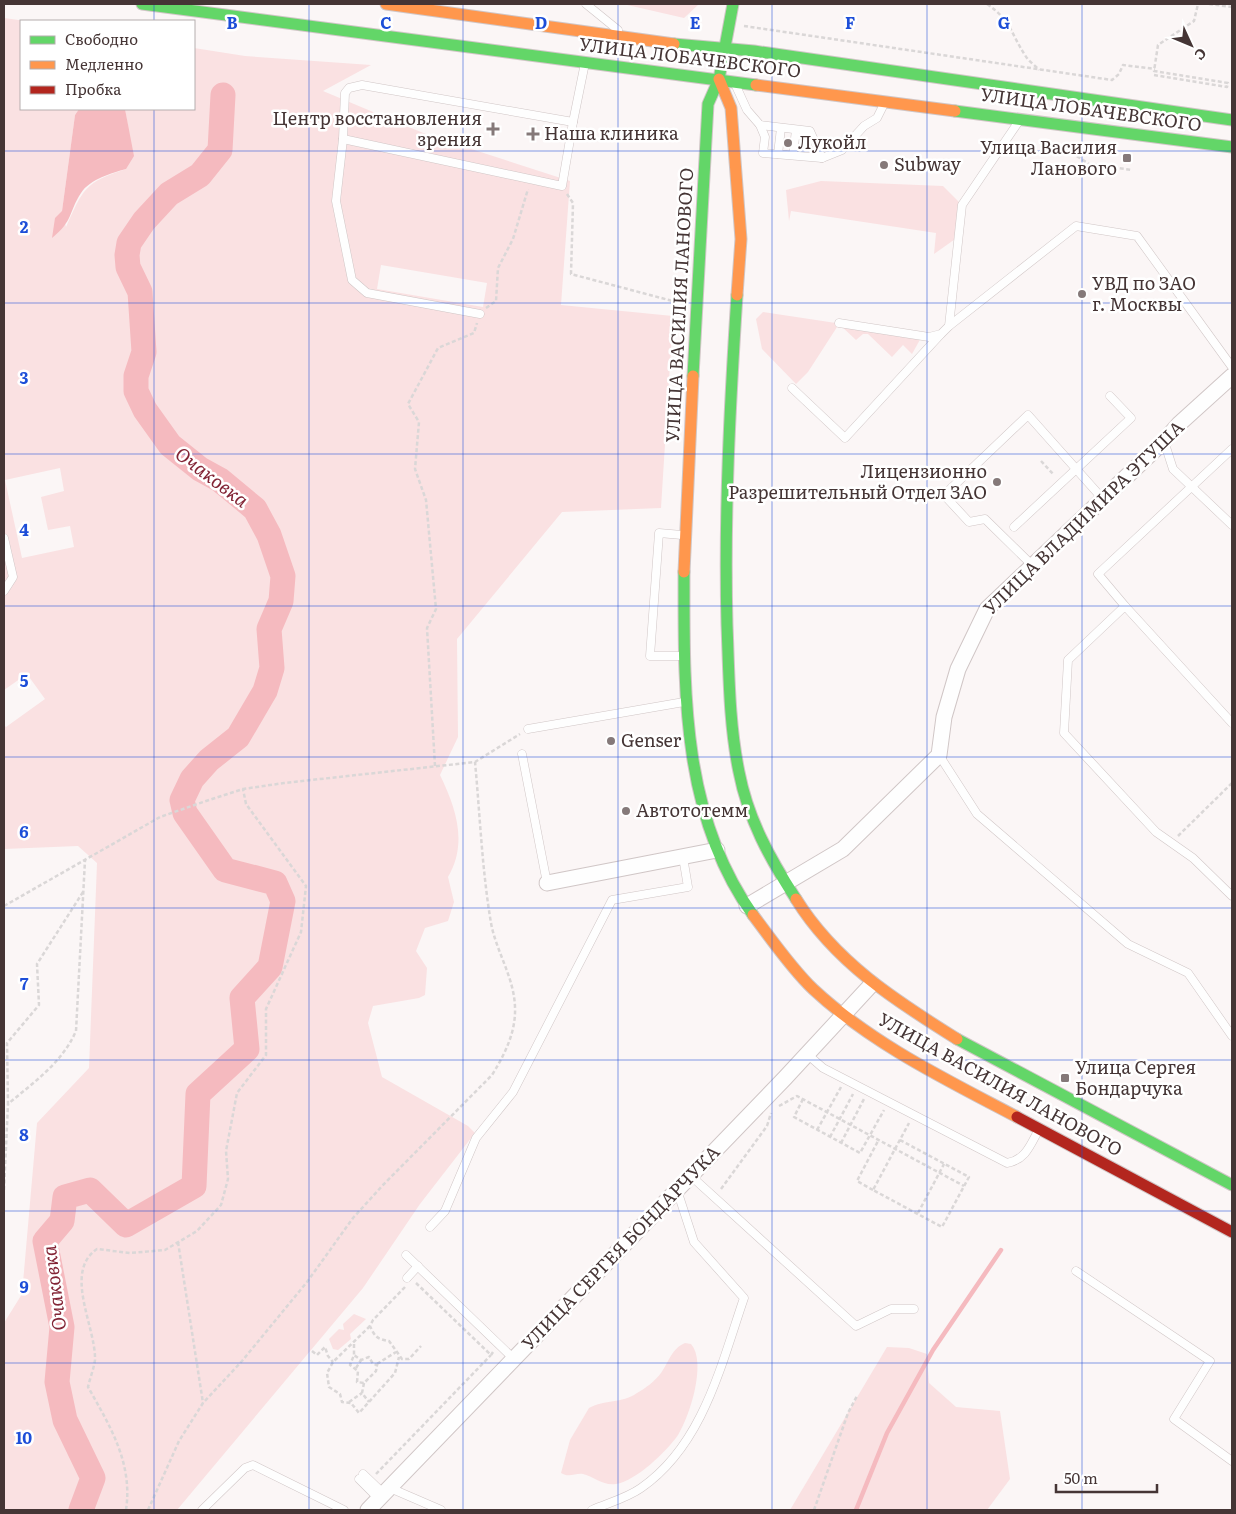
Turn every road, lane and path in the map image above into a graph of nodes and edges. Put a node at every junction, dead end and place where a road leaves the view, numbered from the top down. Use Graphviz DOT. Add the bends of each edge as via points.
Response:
graph roads {
  1 [pos="142,4"];
  2 [pos="386,4"];
  3 [pos="586,4"];
  4 [pos="733,4"];
  5 [pos="986,4"];
  6 [pos="1198,4"];
  7 [pos="1209,4"];
  8 [pos="1232,7"];
  9 [pos="743,18"];
  10 [pos="628,37"];
  11 [pos="724,48"];
  12 [pos="585,62"];
  13 [pos="1155,69"];
  14 [pos="1041,70"];
  15 [pos="1154,74"];
  16 [pos="719,79"];
  17 [pos="734,82"];
  18 [pos="886,100"];
  19 [pos="1022,118"];
  20 [pos="1232,120"];
  21 [pos="573,122"];
  22 [pos="760,125"];
  23 [pos="782,128"];
  24 [pos="796,130"];
  25 [pos="343,139"];
  26 [pos="1232,147"];
  27 [pos="1066,149"];
  28 [pos="778,154"];
  29 [pos="793,155"];
  30 [pos="822,158"];
  31 [pos="1132,170"];
  32 [pos="530,180"];
  33 [pos="562,186"];
  34 [pos="698,308"];
  35 [pos="480,314"];
  36 [pos="840,324"];
  37 [pos="949,326"];
  38 [pos="941,334"];
  39 [pos="1232,367"];
  40 [pos="1232,376"];
  41 [pos="792,388"];
  42 [pos="1110,396"];
  43 [pos="1164,441"];
  44 [pos="1232,449"];
  45 [pos="1041,461"];
  46 [pos="1077,470"];
  47 [pos="1061,484"];
  48 [pos="1190,488"];
  49 [pos="1102,498"];
  50 [pos="1014,526"];
  51 [pos="1232,526"];
  52 [pos="684,535"];
  53 [pos="4,538"];
  54 [pos="1032,565"];
  55 [pos="4,591"];
  56 [pos="1125,606"];
  57 [pos="684,656"];
  58 [pos="685,702"];
  59 [pos="1232,723"];
  60 [pos="528,729"];
  61 [pos="522,754"];
  62 [pos="939,755"];
  63 [pos="475,762"];
  64 [pos="435,766"];
  65 [pos="1232,783"];
  66 [pos="243,790"];
  67 [pos="1172,842"];
  68 [pos="717,850"];
  69 [pos="683,857"];
  70 [pos="85,859"];
  71 [pos="546,883"];
  72 [pos="784,883"];
  73 [pos="83,892"];
  74 [pos="1232,896"];
  75 [pos="4,906"];
  76 [pos="747,906"];
  77 [pos="872,984"];
  78 [pos="843,1015"];
  79 [pos="1232,1036"];
  80 [pos="807,1054"];
  81 [pos="845,1079"];
  82 [pos="858,1086"];
  83 [pos="868,1091"];
  84 [pos="803,1099"];
  85 [pos="888,1102"];
  86 [pos="8,1104"];
  87 [pos="827,1112"];
  88 [pos="914,1115"];
  89 [pos="839,1120"];
  90 [pos="850,1125"];
  91 [pos="817,1130"];
  92 [pos="1039,1130"];
  93 [pos="830,1136"];
  94 [pos="869,1136"];
  95 [pos="900,1140"];
  96 [pos="878,1141"];
  97 [pos="840,1143"];
  98 [pos="895,1150"];
  99 [pos="944,1164"];
  100 [pos="939,1173"];
  101 [pos="691,1176"];
  102 [pos="1232,1185"];
  103 [pos="964,1186"];
  104 [pos="4,1190"];
  105 [pos="677,1190"];
  106 [pos="874,1190"];
  107 [pos="716,1199"];
  108 [pos="918,1214"];
  109 [pos="430,1227"];
  110 [pos="1232,1232"];
  111 [pos="178,1242"];
  112 [pos="406,1255"];
  113 [pos="418,1266"];
  114 [pos="1076,1271"];
  115 [pos="408,1280"];
  116 [pos="914,1309"];
  117 [pos="370,1326"];
  118 [pos="354,1344"];
  119 [pos="421,1346"];
  120 [pos="312,1351"];
  121 [pos="396,1352"];
  122 [pos="354,1355"];
  123 [pos="491,1355"];
  124 [pos="399,1357"];
  125 [pos="514,1359"];
  126 [pos="361,1360"];
  127 [pos="333,1362"];
  128 [pos="376,1364"];
  129 [pos="356,1368"];
  130 [pos="364,1383"];
  131 [pos="362,1393"];
  132 [pos="857,1396"];
  133 [pos="369,1402"];
  134 [pos="203,1403"];
  135 [pos="348,1403"];
  136 [pos="1232,1461"];
  137 [pos="370,1480"];
  138 [pos="384,1494"];
  139 [pos="126,1510"];
  140 [pos="148,1510"];
  141 [pos="202,1510"];
  142 [pos="343,1510"];
  143 [pos="368,1510"];
  144 [pos="441,1510"];
  145 [pos="592,1510"];
  146 [pos="814,1510"];
  1 -- 12 [label="street, УЛИЦА ЛОБАЧЕВСКОГО"];
  2 -- 10 [label="street, УЛИЦА ЛОБАЧЕВСКОГО"];
  3 -- 10 [label="lane"];
  4 -- 11 [label="street"];
  5 -- 14 [label="path" via="1006,21 1025,56"];
  6 -- 15 [label="path" via="1194,21 1158,45 1154,72 1228,83 1227,87"];
  7 -- 8 [label="path"];
  9 -- 14 [label="path" via="741,26"];
  10 -- 11 [label="street, УЛИЦА ЛОБАЧЕВСКОГО"];
  11 -- 16 [label="street"];
  11 -- 20 [label="street, УЛИЦА ЛОБАЧЕВСКОГО"];
  12 -- 16 [label="street, УЛИЦА ЛОБАЧЕВСКОГО"];
  12 -- 21 [label="lane"];
  13 -- 14 [label="path" via="1123,65 1112,80"];
  16 -- 17 [label="street, УЛИЦА ЛОБАЧЕВСКОГО"];
  16 -- 34 [label="street, УЛИЦА ВАСИЛИЯ ЛАНОВОГО" via="708,104"];
  16 -- 72 [label="street, УЛИЦА ВАСИЛИЯ ЛАНОВОГО" via="731,108 741,240 731,398 726,582 729,687 739,772 753,820"];
  17 -- 18 [label="street, УЛИЦА ЛОБАЧЕВСКОГО"];
  17 -- 22 [label="lane" via="747,110"];
  18 -- 19 [label="street, УЛИЦА ЛОБАЧЕВСКОГО"];
  18 -- 30 [label="lane" via="877,118 864,126 842,150"];
  19 -- 26 [label="street, УЛИЦА ЛОБАЧЕВСКОГО"];
  19 -- 37 [label="lane" via="962,204"];
  21 -- 25 [label="lane" via="362,86 344,93"];
  21 -- 33 [label="lane"];
  22 -- 23 [label="lane"];
  22 -- 28 [label="lane" via="765,137 763,153"];
  23 -- 24 [label="lane"];
  23 -- 28 [label="lane"];
  24 -- 29 [label="lane"];
  24 -- 30 [label="lane" via="810,131"];
  25 -- 32 [label="lane"];
  25 -- 35 [label="lane" via="336,201 352,280 367,293"];
  27 -- 31 [label="path" via="1089,164"];
  28 -- 29 [label="lane"];
  29 -- 30 [label="lane"];
  32 -- 33 [label="lane"];
  32 -- 35 [label="path" via="513,239 498,268 496,301"];
  33 -- 34 [label="path" via="573,203 571,274"];
  34 -- 52 [label="street, УЛИЦА ВАСИЛИЯ ЛАНОВОГО"];
  35 -- 64 [label="path" via="474,333 438,348 408,404 419,422 414,469 426,500 436,609 427,628"];
  36 -- 38 [label="lane" via="930,337"];
  37 -- 38 [label="lane"];
  37 -- 39 [label="lane" via="1076,226 1136,236"];
  38 -- 41 [label="lane" via="846,438"];
  40 -- 43 [label="street, УЛИЦА ВЛАДИМИРА ЭТУША"];
  42 -- 46 [label="lane" via="1131,418"];
  43 -- 48 [label="lane" via="1172,469"];
  43 -- 49 [label="street, УЛИЦА ВЛАДИМИРА ЭТУША"];
  44 -- 48 [label="lane"];
  45 -- 47 [label="path"];
  46 -- 47 [label="lane"];
  46 -- 49 [label="lane"];
  46 -- 54 [label="lane" via="1028,414 944,496 969,522 985,519"];
  47 -- 50 [label="lane"];
  48 -- 51 [label="lane"];
  48 -- 56 [label="lane" via="1098,574"];
  49 -- 54 [label="street, УЛИЦА ВЛАДИМИРА ЭТУША"];
  52 -- 57 [label="street, УЛИЦА ВАСИЛИЯ ЛАНОВОГО"];
  52 -- 57 [label="lane" via="659,533 650,656"];
  53 -- 55 [label="lane" via="13,577"];
  54 -- 62 [label="street, УЛИЦА ВЛАДИМИРА ЭТУША" via="987,608 972,634 944,716"];
  56 -- 59 [label="lane"];
  56 -- 67 [label="lane" via="1068,660 1064,733 1156,832"];
  57 -- 58 [label="street, УЛИЦА ВАСИЛИЯ ЛАНОВОГО"];
  58 -- 60 [label="lane"];
  58 -- 68 [label="street, УЛИЦА ВАСИЛИЯ ЛАНОВОГО" via="696,781"];
  60 -- 63 [label="path"];
  61 -- 71 [label="lane"];
  62 -- 72 [label="street" via="844,849"];
  62 -- 79 [label="lane" via="977,814 1128,944 1188,973"];
  63 -- 64 [label="path"];
  63 -- 134 [label="path" via="491,924 509,973 515,1007 512,1036 492,1075 353,1218 301,1289"];
  64 -- 66 [label="path"];
  65 -- 67 [label="path"];
  66 -- 70 [label="path" via="160,817"];
  66 -- 111 [label="path" via="246,804 306,886 301,932 266,1009 266,1055 237,1093 226,1151 228,1179 221,1205 197,1231"];
  67 -- 74 [label="lane"];
  68 -- 69 [label="street"];
  68 -- 76 [label="street, УЛИЦА ВАСИЛИЯ ЛАНОВОГО"];
  69 -- 71 [label="street"];
  69 -- 109 [label="lane" via="688,887 612,900 513,1092 476,1138 445,1211"];
  70 -- 73 [label="path"];
  70 -- 75 [label="path"];
  72 -- 76 [label="street"];
  72 -- 77 [label="street, УЛИЦА ВАСИЛИЯ ЛАНОВОГО" via="819,931"];
  73 -- 86 [label="path" via="37,964 39,1005 7,1043"];
  73 -- 86 [label="path" via="76,1031 52,1067"];
  76 -- 78 [label="street, УЛИЦА ВАСИЛИЯ ЛАНОВОГО" via="812,988"];
  77 -- 78 [label="street, УЛИЦА СЕРГЕЯ БОНДАРЧУКА"];
  77 -- 102 [label="street, УЛИЦА ВАСИЛИЯ ЛАНОВОГО" via="953,1037"];
  78 -- 80 [label="street, УЛИЦА СЕРГЕЯ БОНДАРЧУКА"];
  78 -- 92 [label="street, УЛИЦА ВАСИЛИЯ ЛАНОВОГО" via="950,1082"];
  80 -- 81 [label="lane" via="823,1068"];
  80 -- 101 [label="street, УЛИЦА СЕРГЕЯ БОНДАРЧУКА"];
  81 -- 82 [label="lane"];
  81 -- 87 [label="path"];
  82 -- 83 [label="lane"];
  82 -- 89 [label="path"];
  83 -- 85 [label="lane"];
  83 -- 90 [label="path"];
  84 -- 87 [label="path"];
  84 -- 91 [label="path" via="794,1117"];
  84 -- 107 [label="path" via="796,1096 772,1110 767,1126"];
  85 -- 88 [label="lane"];
  85 -- 94 [label="path"];
  86 -- 104 [label="path"];
  87 -- 89 [label="path"];
  87 -- 91 [label="path"];
  88 -- 92 [label="lane" via="1007,1163 1026,1154"];
  88 -- 95 [label="path"];
  89 -- 90 [label="path"];
  89 -- 93 [label="path"];
  90 -- 94 [label="path"];
  90 -- 97 [label="path"];
  91 -- 93 [label="path"];
  92 -- 110 [label="street, УЛИЦА ВАСИЛИЯ ЛАНОВОГО"];
  93 -- 97 [label="path"];
  94 -- 96 [label="path"];
  94 -- 97 [label="path" via="860,1153"];
  95 -- 98 [label="path"];
  95 -- 99 [label="path"];
  96 -- 98 [label="path"];
  96 -- 106 [label="path" via="857,1181"];
  98 -- 100 [label="path"];
  98 -- 106 [label="path"];
  99 -- 100 [label="path"];
  99 -- 103 [label="path" via="969,1177"];
  100 -- 103 [label="path"];
  100 -- 108 [label="path"];
  101 -- 105 [label="street, УЛИЦА СЕРГЕЯ БОНДАРЧУКА"];
  101 -- 107 [label="lane"];
  103 -- 108 [label="path" via="942,1227"];
  105 -- 125 [label="street, УЛИЦА СЕРГЕЯ БОНДАРЧУКА"];
  105 -- 145 [label="lane" via="694,1242 744,1298 703,1411 690,1436 669,1464 640,1489"];
  106 -- 108 [label="path"];
  107 -- 116 [label="lane" via="856,1326 891,1309"];
  111 -- 134 [label="path"];
  111 -- 139 [label="path" via="165,1250 130,1253 97,1249 89,1254 80,1274 95,1359 88,1387 117,1438 129,1490"];
  112 -- 113 [label="lane"];
  113 -- 115 [label="lane"];
  113 -- 125 [label="lane"];
  114 -- 136 [label="lane" via="1210,1361 1174,1419"];
  115 -- 117 [label="path"];
  117 -- 118 [label="path"];
  117 -- 121 [label="path" via="378,1339 389,1341"];
  118 -- 122 [label="path"];
  118 -- 127 [label="path"];
  119 -- 124 [label="path" via="409,1359"];
  120 -- 127 [label="path" via="317,1355 325,1347"];
  121 -- 124 [label="path"];
  121 -- 128 [label="path"];
  122 -- 126 [label="path"];
  122 -- 129 [label="path" via="350,1365"];
  123 -- 137 [label="path"];
  124 -- 133 [label="path" via="395,1373"];
  125 -- 138 [label="street, УЛИЦА СЕРГЕЯ БОНДАРЧУКА"];
  126 -- 128 [label="path" via="369,1357"];
  126 -- 129 [label="path"];
  127 -- 135 [label="path" via="327,1373 327,1382 340,1394 342,1402"];
  128 -- 130 [label="path" via="376,1372"];
  129 -- 130 [label="path" via="358,1382"];
  130 -- 131 [label="path"];
  131 -- 133 [label="path"];
  131 -- 135 [label="path"];
  132 -- 146 [label="path"];
  133 -- 135 [label="path" via="359,1413"];
  134 -- 140 [label="path" via="179,1441"];
  137 -- 138 [label="lane"];
  137 -- 138 [label="lane" via="361,1477"];
  138 -- 143 [label="street, УЛИЦА СЕРГЕЯ БОНДАРЧУКА"];
  138 -- 144 [label="lane"];
  141 -- 142 [label="lane" via="245,1468 253,1465"];
}
